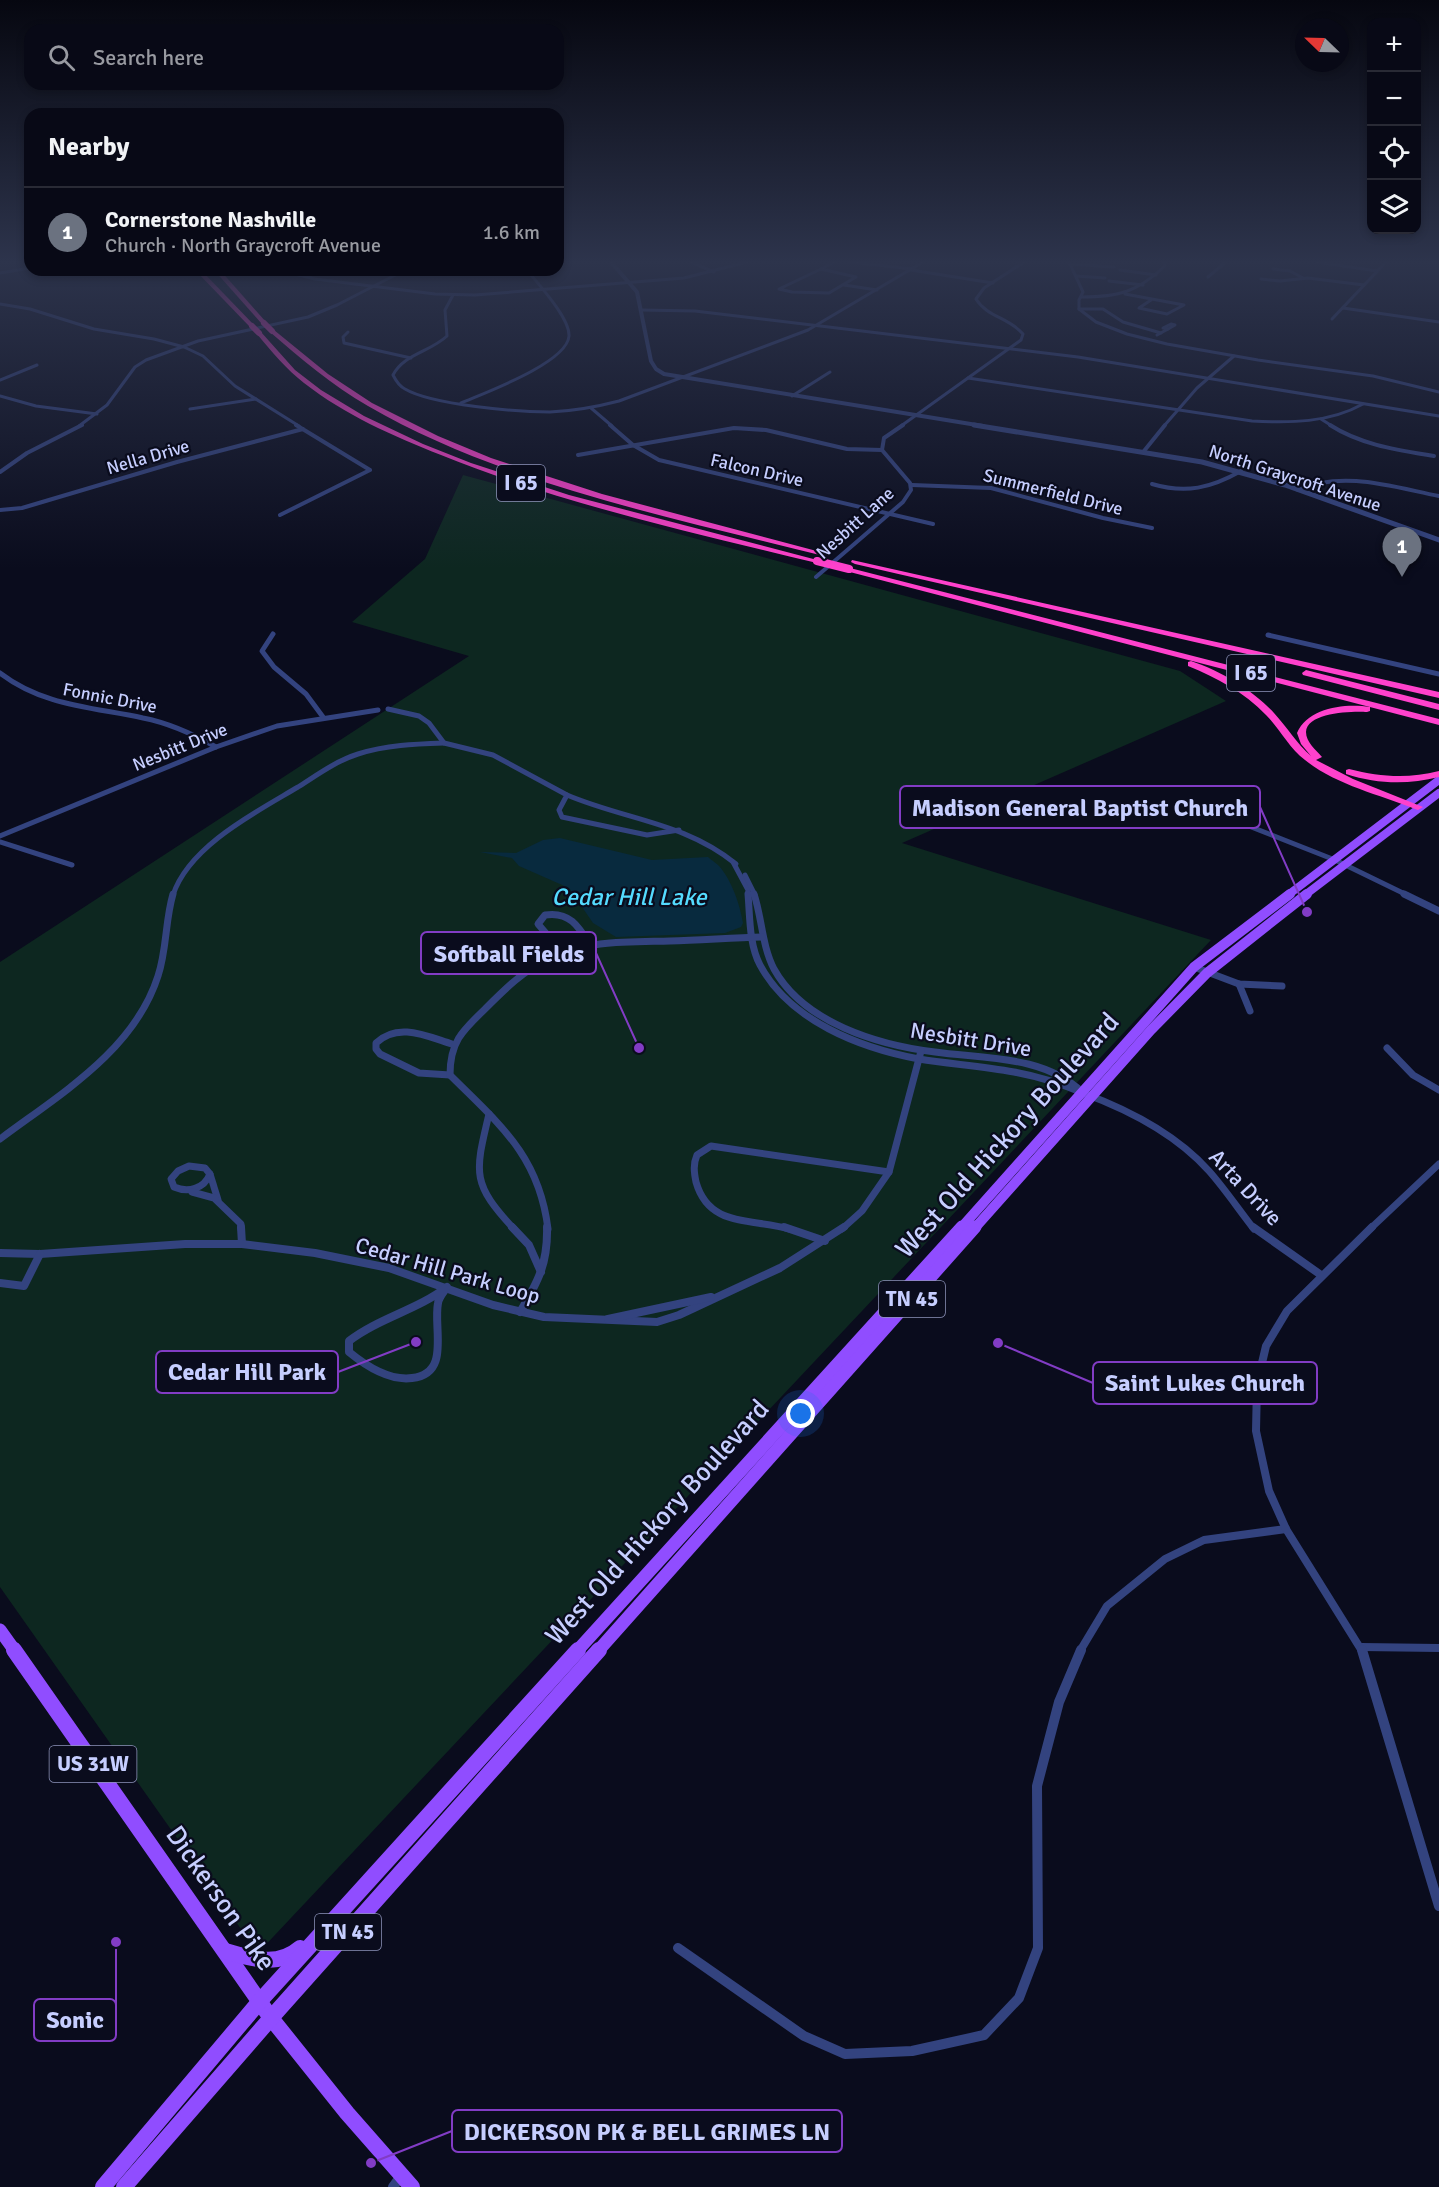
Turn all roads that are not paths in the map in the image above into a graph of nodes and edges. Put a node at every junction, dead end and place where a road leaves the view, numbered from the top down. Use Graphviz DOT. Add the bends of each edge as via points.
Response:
graph roads {
  1 [pos="37,364"];
  2 [pos="141,364"];
  3 [pos="212,364"];
  4 [pos="287,364"];
  5 [pos="311,364"];
  6 [pos="402,364"];
  7 [pos="544,364"];
  8 [pos="652,364"];
  9 [pos="717,364"];
  10 [pos="989,364"];
  11 [pos="1123,364"];
  12 [pos="1223,364"];
  13 [pos="1292,364"];
  14 [pos="830,372"];
  15 [pos="1205,377"];
  16 [pos="680,378"];
  17 [pos="968,378"];
  18 [pos="0,380"];
  19 [pos="412,392"];
  20 [pos="1439,392"];
  21 [pos="0,396"];
  22 [pos="792,396"];
  23 [pos="256,399"];
  24 [pos="461,403"];
  25 [pos="1363,404"];
  26 [pos="591,408"];
  27 [pos="190,409"];
  28 [pos="1176,410"];
  29 [pos="97,414"];
  30 [pos="915,415"];
  31 [pos="1439,417"];
  32 [pos="1321,418"];
  33 [pos="303,429"];
  34 [pos="633,445"];
  35 [pos="882,450"];
  36 [pos="1144,451"];
  37 [pos="578,455"];
  38 [pos="1434,456"];
  39 [pos="1,471"];
  40 [pos="1241,471"];
  41 [pos="1152,484"];
  42 [pos="912,485"];
  43 [pos="1298,490"];
  44 [pos="1439,496"];
  45 [pos="0,510"];
  46 [pos="890,514"];
  47 [pos="280,515"];
  48 [pos="933,524"];
  49 [pos="1152,528"];
  50 [pos="1439,540"];
  51 [pos="852,566"];
  52 [pos="816,577"];
  53 [pos="1009,597"];
  54 [pos="1063,626"];
  55 [pos="273,634"];
  56 [pos="1268,635"];
  57 [pos="0,673"];
  58 [pos="1439,674"];
  59 [pos="1439,694"];
  60 [pos="1439,707"];
  61 [pos="388,709"];
  62 [pos="378,710"];
  63 [pos="323,717"];
  64 [pos="1439,723"];
  65 [pos="444,743"];
  66 [pos="216,747"];
  67 [pos="1336,768"];
  68 [pos="1439,774"];
  69 [pos="1439,780"];
  70 [pos="1439,793"];
  71 [pos="567,795"];
  72 [pos="1416,803"];
  73 [pos="934,810"];
  74 [pos="679,830"];
  75 [pos="0,836"];
  76 [pos="0,842"];
  77 [pos="733,862"];
  78 [pos="1339,862"];
  79 [pos="72,865"];
  80 [pos="1439,911"];
  81 [pos="752,937"];
  82 [pos="762,937"];
  83 [pos="591,946"];
  84 [pos="562,952"];
  85 [pos="1194,967"];
  86 [pos="1207,973"];
  87 [pos="1239,984"];
  88 [pos="1282,986"];
  89 [pos="1250,1011"];
  90 [pos="452,1044"];
  91 [pos="1387,1048"];
  92 [pos="921,1051"];
  93 [pos="920,1059"];
  94 [pos="450,1075"];
  95 [pos="1439,1090"];
  96 [pos="1087,1094"];
  97 [pos="489,1114"];
  98 [pos="0,1139"];
  99 [pos="1439,1164"];
  100 [pos="889,1172"];
  101 [pos="210,1174"];
  102 [pos="184,1191"];
  103 [pos="219,1202"];
  104 [pos="825,1241"];
  105 [pos="242,1244"];
  106 [pos="0,1253"];
  107 [pos="40,1254"];
  108 [pos="541,1272"];
  109 [pos="1321,1275"];
  110 [pos="0,1284"];
  111 [pos="447,1287"];
  112 [pos="729,1292"];
  113 [pos="520,1312"];
  114 [pos="600,1322"];
  115 [pos="1286,1529"];
  116 [pos="0,1630"];
  117 [pos="1361,1647"];
  118 [pos="1439,1648"];
  119 [pos="370,1879"];
  120 [pos="1439,1906"];
  121 [pos="678,1948"];
  122 [pos="225,1951"];
  123 [pos="260,2001"];
  124 [pos="271,2018"];
  125 [pos="402,2183"];
  126 [pos="103,2187"];
  127 [pos="124,2187"];
  1 -- 18 [label="street"];
  2 -- 29 [label="street"];
  3 -- 23 [label="street"];
  4 -- 51 [label="highway, I 65, bridge" via="321,393 369,420 450,457 534,488 817,561"];
  5 -- 51 [label="highway, I 65, bridge" via="385,413 451,444 609,497 824,554"];
  6 -- 19 [label="street" via="393,375 401,388"];
  7 -- 24 [label="street"];
  8 -- 16 [label="street, North Graycroft Avenue" via="664,374"];
  9 -- 16 [label="street"];
  10 -- 17 [label="street, Nesbitt Lane"];
  11 -- 15 [label="street"];
  12 -- 15 [label="street"];
  13 -- 20 [label="street" via="1377,376"];
  14 -- 22 [label="street"];
  15 -- 25 [label="street"];
  15 -- 28 [label="street"];
  16 -- 22 [label="street, North Graycroft Avenue"];
  16 -- 26 [label="street"];
  17 -- 28 [label="street"];
  17 -- 30 [label="street, Nesbitt Lane"];
  19 -- 24 [label="street"];
  21 -- 29 [label="street" via="49,410"];
  22 -- 30 [label="street, North Graycroft Avenue"];
  23 -- 27 [label="street"];
  23 -- 33 [label="street"];
  24 -- 26 [label="street" via="517,412"];
  25 -- 31 [label="street"];
  25 -- 32 [label="street" via="1342,415"];
  26 -- 34 [label="street, Falcon Drive"];
  28 -- 32 [label="street" via="1252,422"];
  28 -- 36 [label="street"];
  29 -- 39 [label="street"];
  30 -- 35 [label="street, Nesbitt Lane" via="884,438"];
  30 -- 36 [label="street, North Graycroft Avenue"];
  32 -- 38 [label="street" via="1359,441"];
  33 -- 45 [label="street, Nella Drive" via="22,508"];
  33 -- 47 [label="street" via="370,470"];
  34 -- 35 [label="street" via="743,428 836,447"];
  34 -- 37 [label="street"];
  34 -- 46 [label="street, Falcon Drive" via="659,460"];
  35 -- 42 [label="street, Nesbitt Lane"];
  36 -- 40 [label="street, North Graycroft Avenue"];
  40 -- 41 [label="street" via="1198,490"];
  40 -- 43 [label="street, North Graycroft Avenue"];
  42 -- 46 [label="street, Nesbitt Lane" via="907,498"];
  42 -- 49 [label="street, Summerfield Drive" via="991,488"];
  43 -- 44 [label="street" via="1319,482 1344,481"];
  43 -- 50 [label="street, North Graycroft Avenue"];
  46 -- 48 [label="street, Falcon Drive"];
  46 -- 52 [label="street, Nesbitt Lane"];
  51 -- 53 [label="highway, I 65"];
  51 -- 54 [label="highway, I 65"];
  53 -- 59 [label="highway"];
  53 -- 60 [label="highway, I 65"];
  54 -- 64 [label="highway, I 65"];
  54 -- 72 [label="highway" via="1181,661 1219,677 1259,703 1313,763"];
  55 -- 63 [label="street" via="262,651 269,664 299,687"];
  56 -- 58 [label="street"];
  57 -- 66 [label="street, Fonnic Drive" via="33,694 72,706 174,725"];
  61 -- 65 [label="street" via="419,716"];
  62 -- 63 [label="street, Nesbitt Drive"];
  63 -- 66 [label="street, Nesbitt Drive" via="277,726"];
  64 -- 67 [label="highway" via="1362,708 1316,715 1304,726 1302,737 1316,757"];
  65 -- 71 [label="street, Nesbitt Drive" via="493,755"];
  65 -- 98 [label="street" via="383,748 340,761 238,825 206,850 176,886 156,985 135,1022 85,1075"];
  66 -- 75 [label="street, Nesbitt Drive"];
  67 -- 68 [label="highway" via="1387,780 1422,779"];
  67 -- 72 [label="highway"];
  69 -- 72 [label="main road, West Old Hickory Boulevard / TN 45"];
  70 -- 72 [label="main road, West Old Hickory Boulevard / TN 45"];
  71 -- 74 [label="street, Nesbitt Drive" via="607,811"];
  71 -- 74 [label="street" via="559,810 562,817 647,835"];
  72 -- 78 [label="main road, West Old Hickory Boulevard / TN 45"];
  73 -- 78 [label="street" via="1027,824 1214,817 1255,827"];
  74 -- 77 [label="street, Nesbitt Drive" via="712,845"];
  76 -- 79 [label="street"];
  77 -- 81 [label="street, Nesbitt Drive" via="748,890"];
  77 -- 82 [label="street, Nesbitt Drive" via="754,887"];
  78 -- 80 [label="street"];
  78 -- 85 [label="main road, West Old Hickory Boulevard / TN 45"];
  78 -- 86 [label="main road, West Old Hickory Boulevard / TN 45"];
  81 -- 82 [label="street"];
  81 -- 83 [label="street"];
  81 -- 93 [label="street, Nesbitt Drive" via="760,965 770,981 802,1013 853,1040"];
  82 -- 92 [label="street, Nesbitt Drive" via="779,978 811,1008 855,1032"];
  83 -- 84 [label="street"];
  83 -- 84 [label="street" via="571,917 559,912 545,915 538,924"];
  84 -- 90 [label="street" via="514,982"];
  85 -- 86 [label="street"];
  85 -- 96 [label="main road, West Old Hickory Boulevard / TN 45"];
  86 -- 87 [label="street"];
  86 -- 96 [label="main road, West Old Hickory Boulevard / TN 45"];
  87 -- 88 [label="street"];
  87 -- 89 [label="street"];
  90 -- 94 [label="street"];
  90 -- 94 [label="street" via="401,1029 387,1033 376,1043 380,1054 419,1073"];
  91 -- 95 [label="street" via="1413,1075"];
  92 -- 93 [label="street, Cedar Hill Park Loop"];
  92 -- 96 [label="street, Nesbitt Drive" via="990,1057 1032,1066 1075,1082"];
  93 -- 96 [label="street, Nesbitt Drive" via="1001,1069"];
  93 -- 100 [label="street, Cedar Hill Park Loop"];
  94 -- 97 [label="street"];
  96 -- 109 [label="street, Arta Drive" via="1160,1129 1208,1170 1254,1229"];
  96 -- 119 [label="main road, West Old Hickory Boulevard / TN 45"];
  96 -- 124 [label="main road, West Old Hickory Boulevard / TN 45"];
  97 -- 108 [label="street" via="516,1142 538,1185 549,1226"];
  97 -- 108 [label="street" via="479,1181 483,1193 529,1245"];
  99 -- 109 [label="street"];
  100 -- 104 [label="street, Cedar Hill Park Loop" via="862,1211"];
  100 -- 104 [label="street" via="711,1146 695,1156 695,1179 703,1202 715,1212"];
  101 -- 102 [label="street" via="202,1186"];
  101 -- 102 [label="street" via="205,1167 195,1165 178,1171 171,1183"];
  101 -- 103 [label="street"];
  102 -- 103 [label="street"];
  103 -- 105 [label="street" via="242,1224"];
  104 -- 112 [label="street, Cedar Hill Park Loop"];
  105 -- 107 [label="street, Cedar Hill Park Loop" via="154,1245"];
  105 -- 111 [label="street, Cedar Hill Park Loop" via="362,1262"];
  106 -- 107 [label="street, Cedar Hill Park Loop"];
  107 -- 110 [label="street" via="24,1286"];
  108 -- 113 [label="street"];
  109 -- 115 [label="street" via="1281,1319 1266,1346 1257,1384 1256,1431 1260,1454 1269,1491"];
  111 -- 111 [label="street" via="427,1303 360,1331 349,1341 349,1352 363,1364 398,1378 424,1375 437,1359 438,1304"];
  111 -- 113 [label="street, Cedar Hill Park Loop"];
  112 -- 114 [label="street, Cedar Hill Park Loop"];
  112 -- 114 [label="street, Cedar Hill Park Loop" via="657,1322"];
  113 -- 114 [label="street, Cedar Hill Park Loop"];
  115 -- 117 [label="street"];
  115 -- 121 [label="street" via="1204,1540 1165,1559 1107,1606 1085,1640 1059,1701 1037,1786 1038,1948 1018,1998 984,2035 912,2051 844,2054 804,2036"];
  116 -- 122 [label="main road, Dickerson Pike / US 31W"];
  117 -- 118 [label="street"];
  117 -- 120 [label="street"];
  119 -- 122 [label="main road" via="358,1885 294,1955 264,1960"];
  119 -- 123 [label="main road, West Old Hickory Boulevard / TN 45"];
  122 -- 123 [label="main road, Dickerson Pike / US 31W"];
  123 -- 124 [label="main road, Dickerson Pike / US 31W"];
  123 -- 126 [label="main road, West Old Hickory Boulevard / TN 45"];
  124 -- 125 [label="main road, Dickerson Pike / US 31W"];
  124 -- 127 [label="main road, West Old Hickory Boulevard / TN 45"];
}
